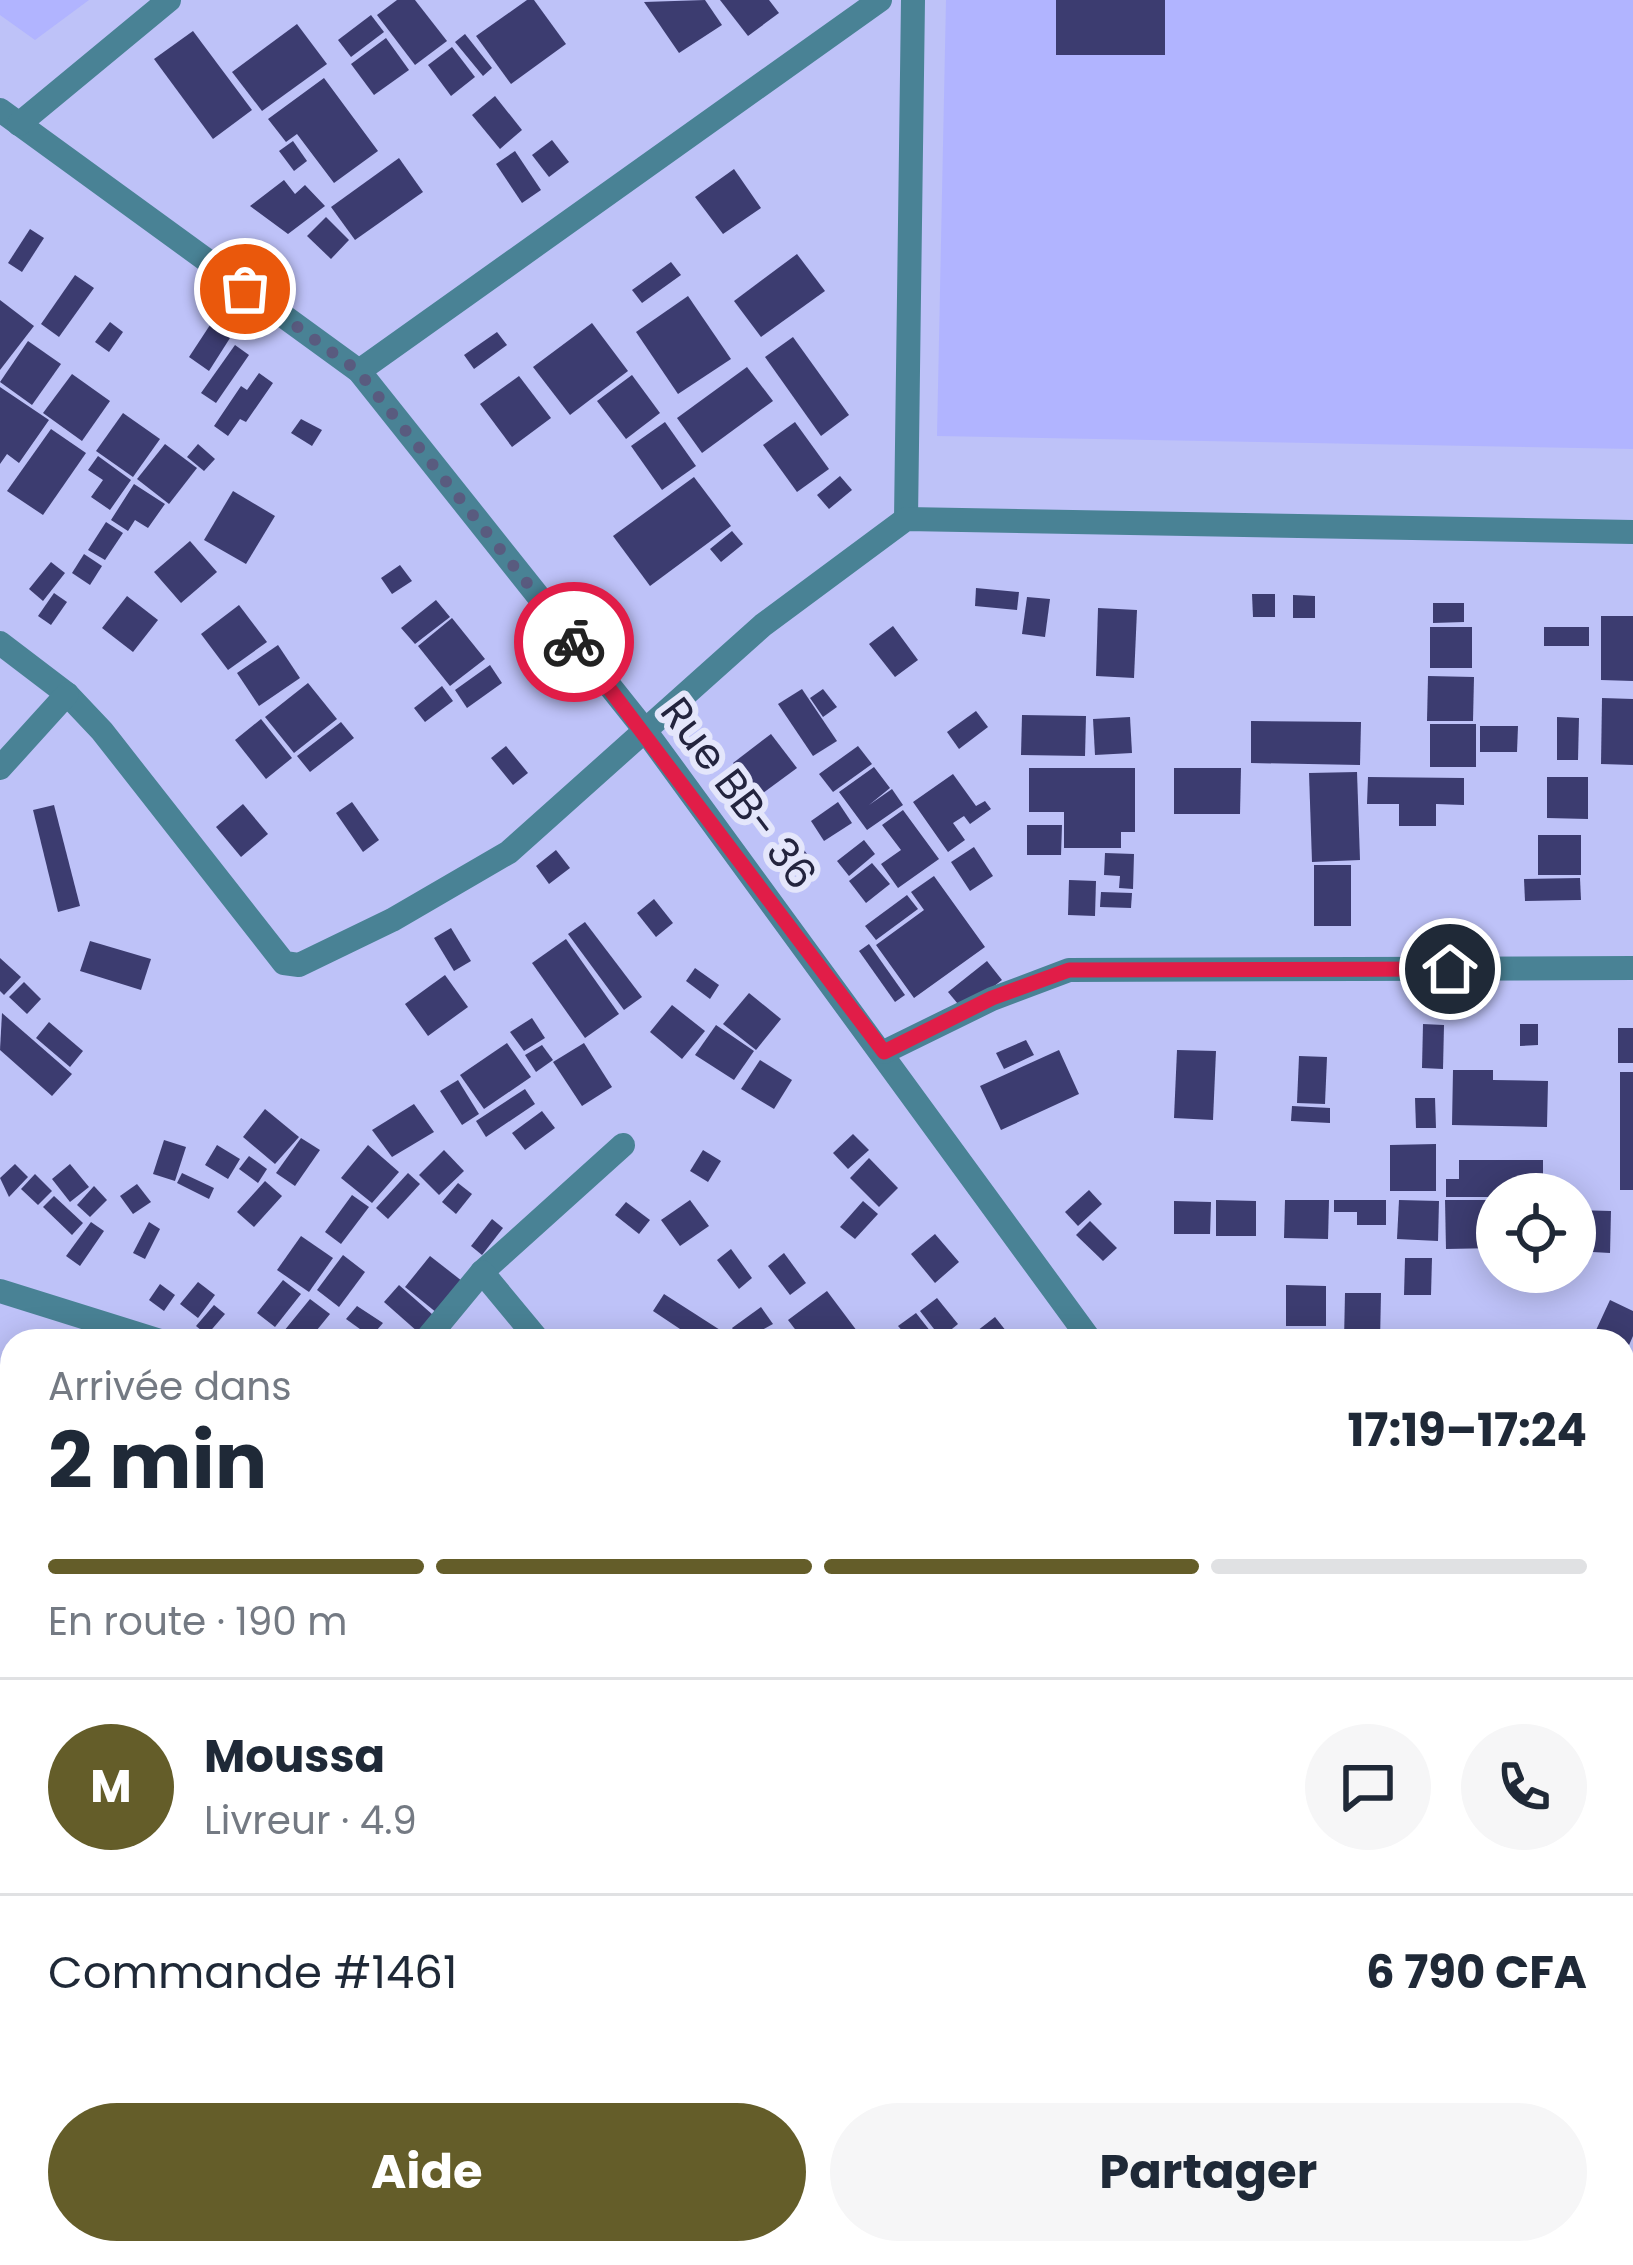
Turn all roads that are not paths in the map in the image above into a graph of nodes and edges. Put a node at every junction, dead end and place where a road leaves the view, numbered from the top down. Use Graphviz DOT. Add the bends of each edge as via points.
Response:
graph roads {
  1 [pos="170,0"];
  2 [pos="880,0"];
  3 [pos="913,0"];
  4 [pos="10,117"];
  5 [pos="358,371"];
  6 [pos="906,519"];
  7 [pos="1633,532"];
  8 [pos="0,643"];
  9 [pos="67,694"];
  10 [pos="644,729"];
  11 [pos="0,768"];
  12 [pos="1633,968"];
  13 [pos="884,1052"];
  14 [pos="623,1145"];
  15 [pos="482,1271"];
  16 [pos="0,1291"];
  17 [pos="122,1329"];
  18 [pos="435,1329"];
  19 [pos="529,1329"];
  20 [pos="1082,1329"];
  1 -- 4 [label="street"];
  2 -- 5 [label="street"];
  3 -- 6 [label="street"];
  4 -- 5 [label="street, Rue BB- 36"];
  5 -- 10 [label="street, Rue BB- 36"];
  6 -- 7 [label="street"];
  6 -- 10 [label="street" via="763,625"];
  8 -- 9 [label="street"];
  9 -- 10 [label="street" via="292,965 392,920 509,852"];
  9 -- 11 [label="street"];
  10 -- 13 [label="street, Rue BB- 36"];
  12 -- 13 [label="street" via="1069,970"];
  13 -- 20 [label="street, Rue BB- 36"];
  14 -- 15 [label="street"];
  15 -- 18 [label="street"];
  15 -- 19 [label="street"];
  16 -- 17 [label="street"];
}
